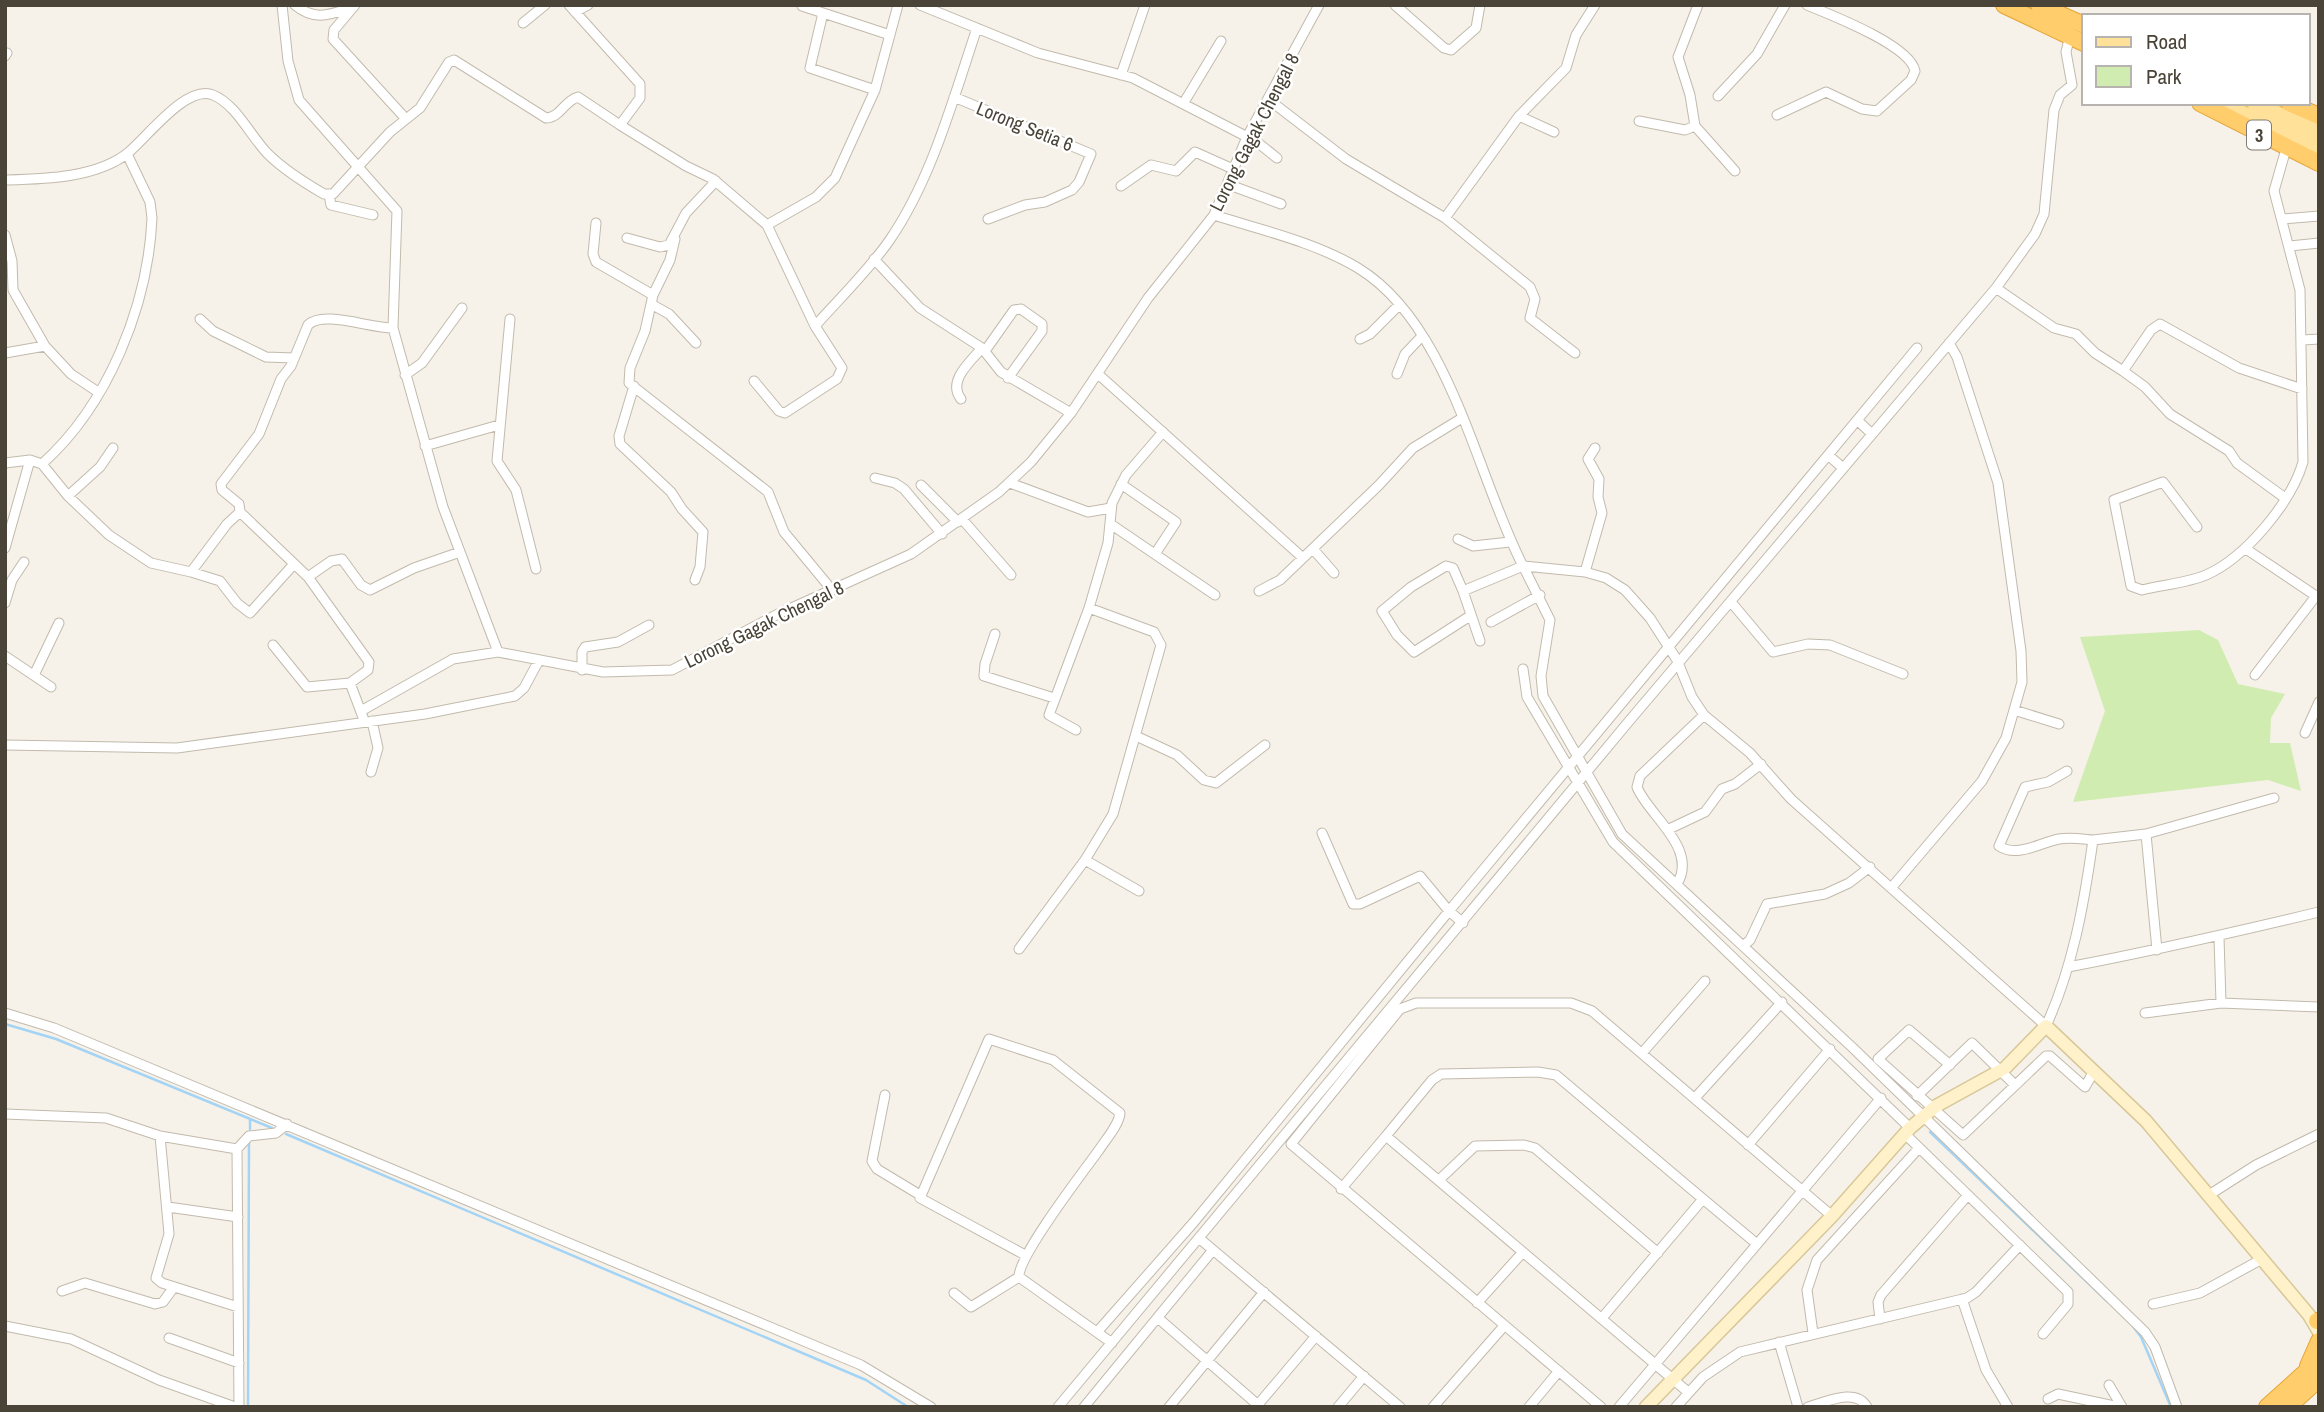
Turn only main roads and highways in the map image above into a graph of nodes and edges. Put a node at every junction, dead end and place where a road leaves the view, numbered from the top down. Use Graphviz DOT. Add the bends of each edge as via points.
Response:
graph roads {
  1 [pos="2004,5"];
  2 [pos="2050,8"];
  3 [pos="2080,32"];
  4 [pos="2206,105"];
  5 [pos="2224,105"];
  6 [pos="2257,105"];
  7 [pos="2294,105"];
  8 [pos="2319,116"];
  9 [pos="2319,132"];
  10 [pos="2290,135"];
  11 [pos="2319,148"];
  12 [pos="2319,163"];
  13 [pos="2319,1341"];
  14 [pos="2319,1360"];
  15 [pos="2300,1376"];
  16 [pos="2318,1380"];
  17 [pos="2267,1407"];
  18 [pos="2288,1407"];
  1 -- 3 [label="highway"];
  2 -- 3 [label="highway"];
  4 -- 10 [label="highway, 3"];
  5 -- 10 [label="main road, 3"];
  6 -- 10 [label="main road, 3"];
  7 -- 8 [label="highway, 3"];
  9 -- 10 [label="main road, 3"];
  10 -- 11 [label="main road, 3"];
  10 -- 12 [label="highway, 3"];
  13 -- 15 [label="highway"];
  14 -- 15 [label="highway"];
  15 -- 17 [label="highway"];
  16 -- 18 [label="highway"];
}
